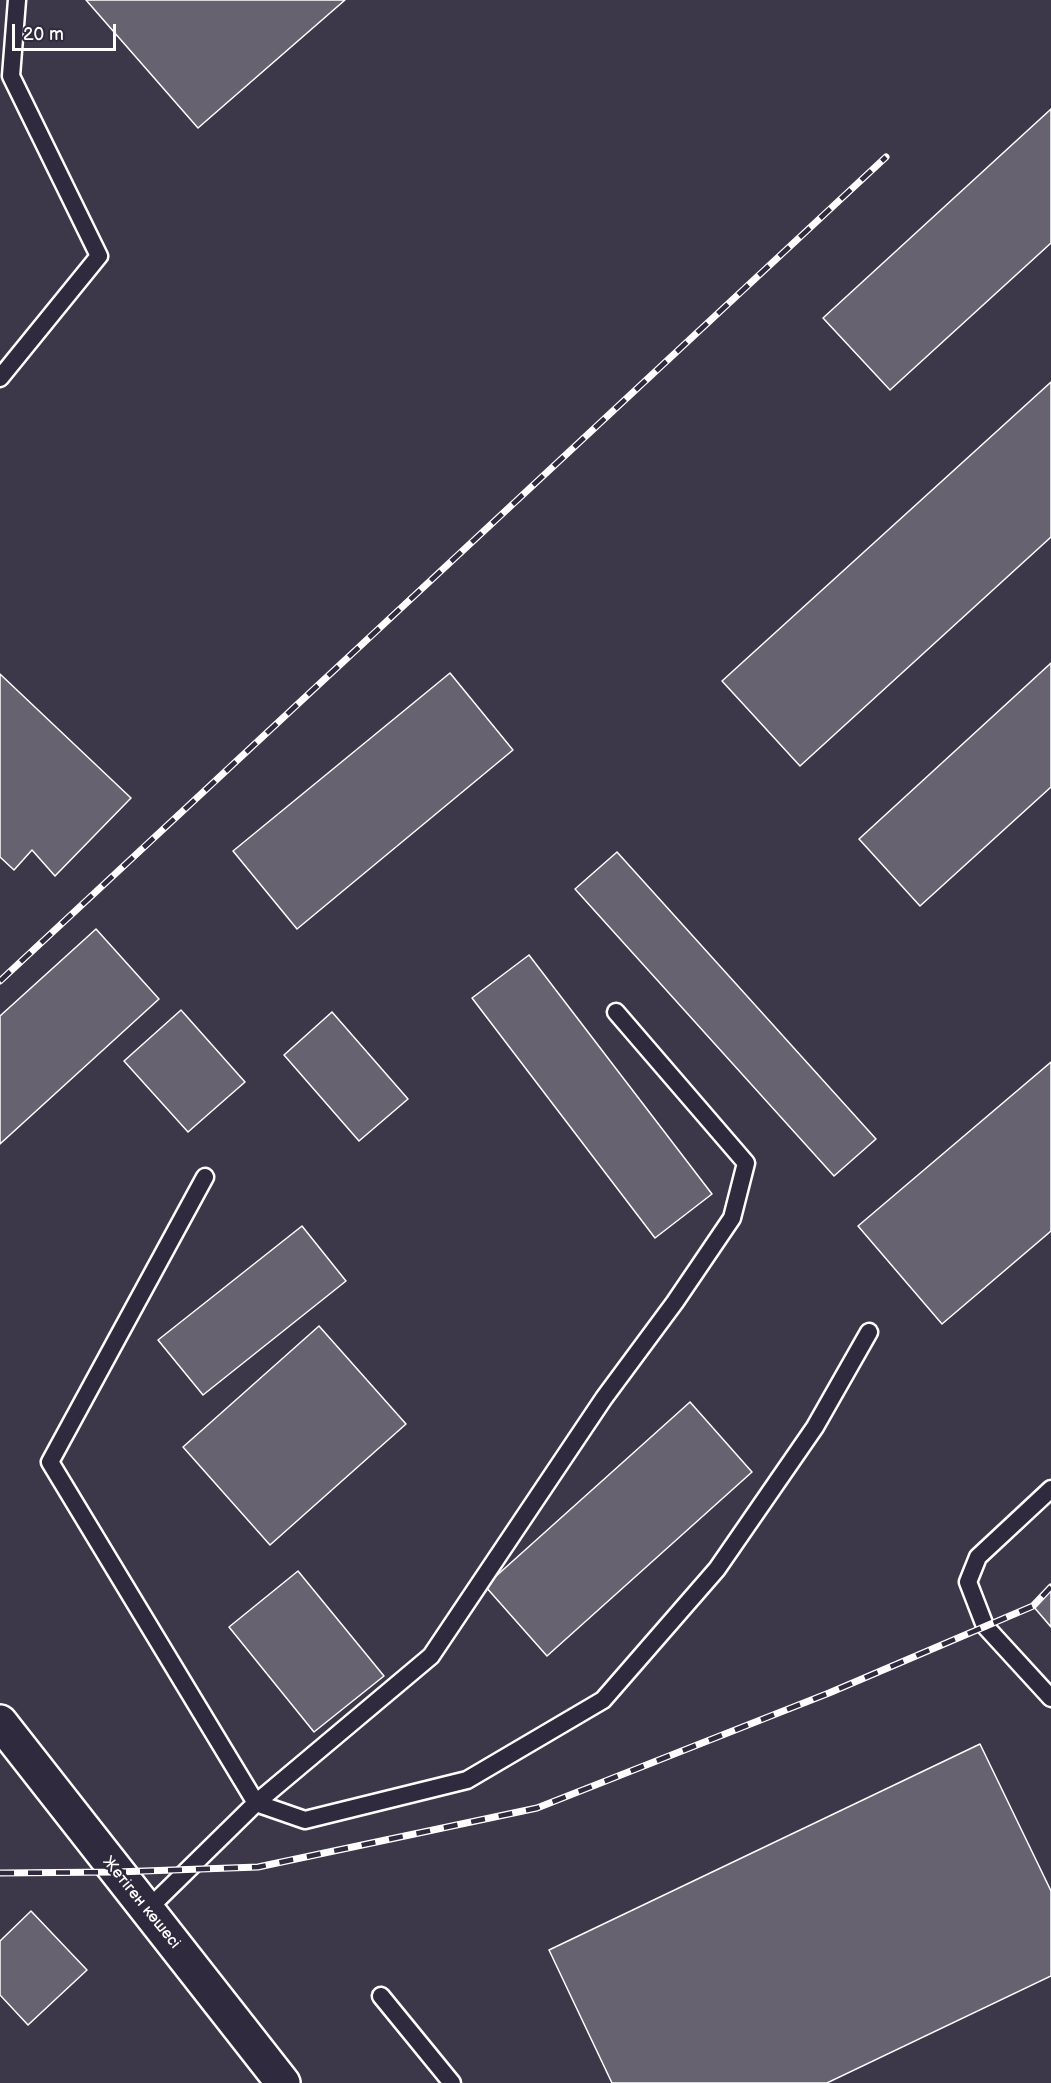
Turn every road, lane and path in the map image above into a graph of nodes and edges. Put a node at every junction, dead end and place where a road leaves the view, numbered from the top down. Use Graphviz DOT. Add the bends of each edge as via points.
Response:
graph roads {
  1 [pos="17,0"];
  2 [pos="0,378"];
  3 [pos="616,1012"];
  4 [pos="205,1177"];
  5 [pos="869,1332"];
  6 [pos="1051,1489"];
  7 [pos="1051,1698"];
  8 [pos="0,1722"];
  9 [pos="256,1803"];
  10 [pos="148,1909"];
  11 [pos="381,1996"];
  12 [pos="283,2083"];
  13 [pos="452,2083"];
  1 -- 2 [label="lane" via="11,76 99,256"];
  3 -- 9 [label="lane" via="746,1163 732,1218 604,1398 431,1656"];
  4 -- 9 [label="lane" via="50,1462"];
  5 -- 9 [label="lane" via="815,1427 717,1569 603,1701 467,1780 305,1820"];
  6 -- 7 [label="lane" via="978,1557 968,1582 985,1626"];
  8 -- 10 [label="street, Жетіген көшесі"];
  9 -- 10 [label="lane"];
  10 -- 12 [label="street, Жетіген көшесі"];
  11 -- 13 [label="lane"];
}
